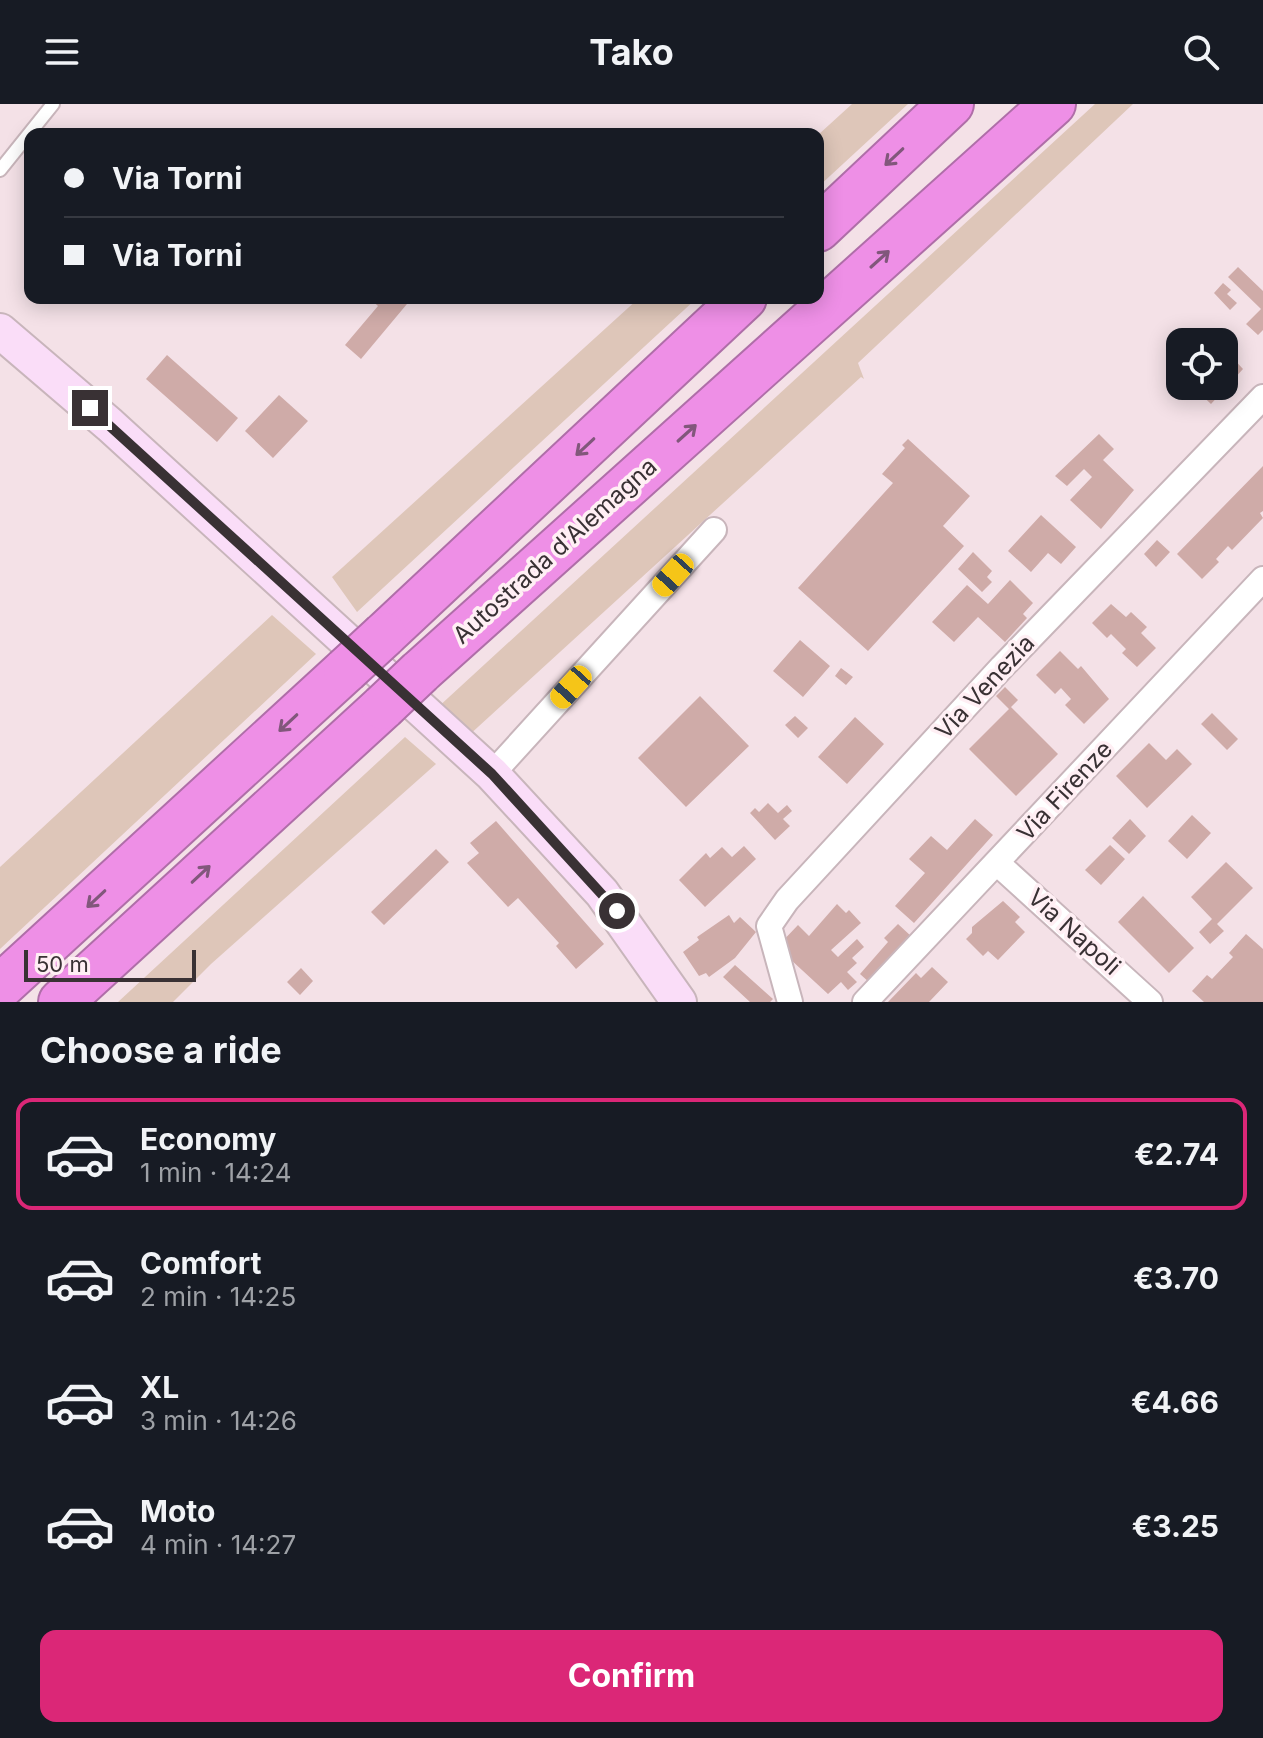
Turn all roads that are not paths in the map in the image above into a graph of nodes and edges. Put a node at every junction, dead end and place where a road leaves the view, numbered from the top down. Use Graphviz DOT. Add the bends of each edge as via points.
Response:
graph roads {
  1 [pos="53,104"];
  2 [pos="951,104"];
  3 [pos="1053,104"];
  4 [pos="34,128"];
  5 [pos="24,140"];
  6 [pos="0,170"];
  7 [pos="824,223"];
  8 [pos="738,304"];
  9 [pos="0,331"];
  10 [pos="1263,397"];
  11 [pos="714,530"];
  12 [pos="1263,579"];
  13 [pos="492,774"];
  14 [pos="997,863"];
  15 [pos="0,987"];
  16 [pos="61,1002"];
  17 [pos="679,1002"];
  18 [pos="790,1002"];
  19 [pos="865,1002"];
  20 [pos="1150,1002"];
  1 -- 4 [label="lane"];
  2 -- 7 [label="highway, one-way"];
  16 -- 3 [label="highway, Autostrada d'Alemagna, one-way, bridge"];
  5 -- 6 [label="lane"];
  8 -- 15 [label="highway, one-way, bridge"];
  9 -- 13 [label="main road"];
  10 -- 18 [label="street, Via Venezia" via="787,900 769,926"];
  11 -- 13 [label="street"];
  12 -- 14 [label="street, Via Firenze"];
  13 -- 17 [label="main road" via="602,893"];
  14 -- 19 [label="street, Via Firenze"];
  14 -- 20 [label="street, Via Napoli"];
}
